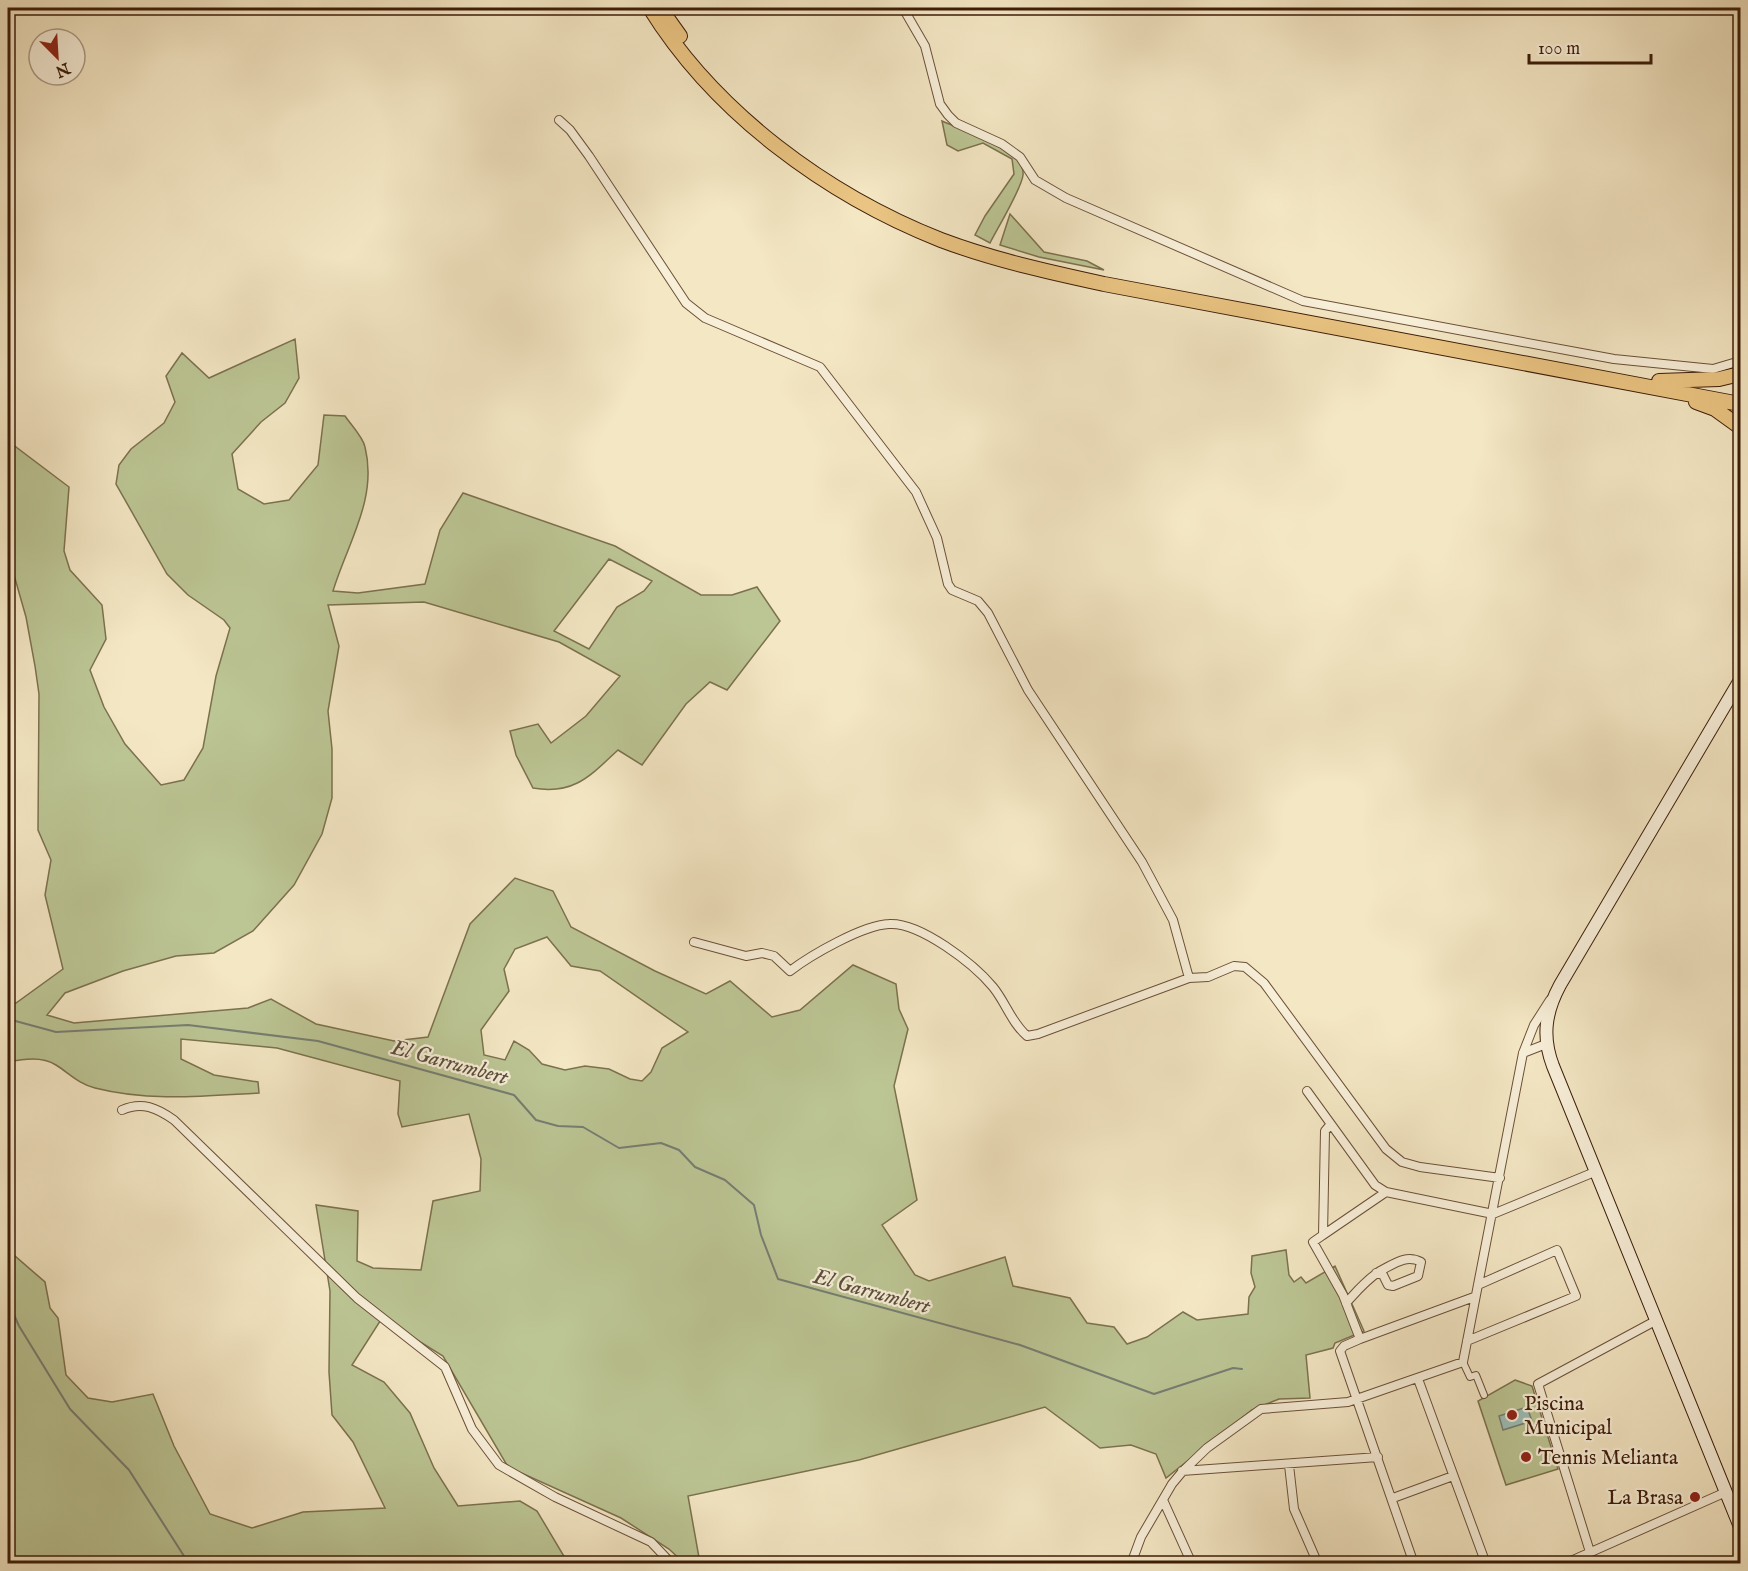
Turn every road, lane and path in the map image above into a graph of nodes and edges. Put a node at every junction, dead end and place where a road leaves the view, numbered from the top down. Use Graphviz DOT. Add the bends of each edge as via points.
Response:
graph roads {
  1 [pos="650,8"];
  2 [pos="660,8"];
  3 [pos="903,8"];
  4 [pos="559,120"];
  5 [pos="1740,361"];
  6 [pos="1740,374"];
  7 [pos="1654,384"];
  8 [pos="1740,397"];
  9 [pos="1740,404"];
  10 [pos="1740,427"];
  11 [pos="1740,680"];
  12 [pos="694,942"];
  13 [pos="1189,978"];
  14 [pos="1556,993"];
  15 [pos="1532,1030"];
  16 [pos="1546,1038"];
  17 [pos="1523,1053"];
  18 [pos="1307,1091"];
  19 [pos="122,1110"];
  20 [pos="1330,1125"];
  21 [pos="1596,1171"];
  22 [pos="1500,1178"];
  23 [pos="1386,1192"];
  24 [pos="1493,1214"];
  25 [pos="1323,1234"];
  26 [pos="1376,1273"];
  27 [pos="1478,1285"];
  28 [pos="1474,1297"];
  29 [pos="1346,1303"];
  30 [pos="1657,1320"];
  31 [pos="1360,1339"];
  32 [pos="1467,1341"];
  33 [pos="1462,1362"];
  34 [pos="1418,1379"];
  35 [pos="1484,1395"];
  36 [pos="1358,1400"];
  37 [pos="1377,1457"];
  38 [pos="1289,1465"];
  39 [pos="1182,1472"];
  40 [pos="1453,1476"];
  41 [pos="1726,1492"];
  42 [pos="1393,1498"];
  43 [pos="1163,1500"];
  44 [pos="1740,1527"];
  45 [pos="1590,1552"];
  46 [pos="672,1563"];
  47 [pos="1131,1563"];
  48 [pos="1192,1563"];
  49 [pos="1318,1563"];
  50 [pos="1414,1563"];
  51 [pos="1486,1563"];
  52 [pos="1564,1563"];
  1 -- 7 [label="highway" via="713,89 774,143 864,204 942,240 1070,277"];
  2 -- 7 [label="highway" via="709,72 778,138 868,198 945,234 1060,268"];
  3 -- 5 [label="street" via="925,46 940,104 956,123 1002,144 1020,157 1035,180 1066,198 1303,301 1614,359 1713,369"];
  4 -- 13 [label="street" via="589,156 686,303 705,318 820,368 916,492 937,538 948,584 952,590 978,601 988,613 1028,690 1142,862 1173,920"];
  6 -- 7 [label="highway"];
  7 -- 8 [label="highway"];
  7 -- 9 [label="highway"];
  7 -- 10 [label="highway" via="1715,409"];
  11 -- 14 [label="main road"];
  12 -- 13 [label="street" via="746,956 774,956 790,971 828,947 890,923 942,942 993,987 1015,1026 1027,1036"];
  13 -- 22 [label="street" via="1208,977 1234,966 1245,968 1264,983 1386,1149 1402,1162"];
  14 -- 15 [label="street"];
  14 -- 16 [label="main road" via="1547,1014"];
  15 -- 16 [label="street"];
  15 -- 17 [label="street"];
  16 -- 17 [label="street"];
  16 -- 21 [label="main road" via="1552,1066"];
  17 -- 22 [label="street"];
  18 -- 20 [label="street"];
  19 -- 46 [label="street" via="144,1105 174,1120 357,1298 445,1367 472,1429 499,1465 555,1497 651,1542"];
  20 -- 23 [label="street" via="1375,1185"];
  20 -- 25 [label="street" via="1325,1131"];
  21 -- 24 [label="street"];
  21 -- 30 [label="main road"];
  22 -- 24 [label="street"];
  23 -- 24 [label="street"];
  23 -- 25 [label="street"];
  24 -- 27 [label="street"];
  25 -- 29 [label="street" via="1313,1242"];
  26 -- 26 [label="street" via="1405,1258 1413,1258 1422,1266 1418,1276 1393,1286"];
  26 -- 29 [label="street"];
  27 -- 28 [label="street"];
  27 -- 32 [label="street" via="1557,1250 1576,1296"];
  28 -- 31 [label="street"];
  28 -- 32 [label="street"];
  29 -- 31 [label="street"];
  30 -- 41 [label="main road"];
  30 -- 45 [label="street" via="1538,1384"];
  31 -- 36 [label="street" via="1340,1351"];
  32 -- 33 [label="street"];
  33 -- 34 [label="street"];
  33 -- 35 [label="street" via="1470,1377 1476,1375"];
  34 -- 36 [label="street"];
  34 -- 40 [label="street"];
  36 -- 37 [label="street"];
  36 -- 39 [label="street" via="1261,1410 1207,1448"];
  37 -- 38 [label="street"];
  37 -- 42 [label="street"];
  38 -- 39 [label="street"];
  38 -- 49 [label="street" via="1294,1509"];
  39 -- 43 [label="street"];
  40 -- 42 [label="street"];
  40 -- 51 [label="street"];
  41 -- 44 [label="main road"];
  41 -- 45 [label="street"];
  42 -- 50 [label="street"];
  43 -- 47 [label="street"];
  43 -- 48 [label="street"];
  45 -- 52 [label="street"];
}
